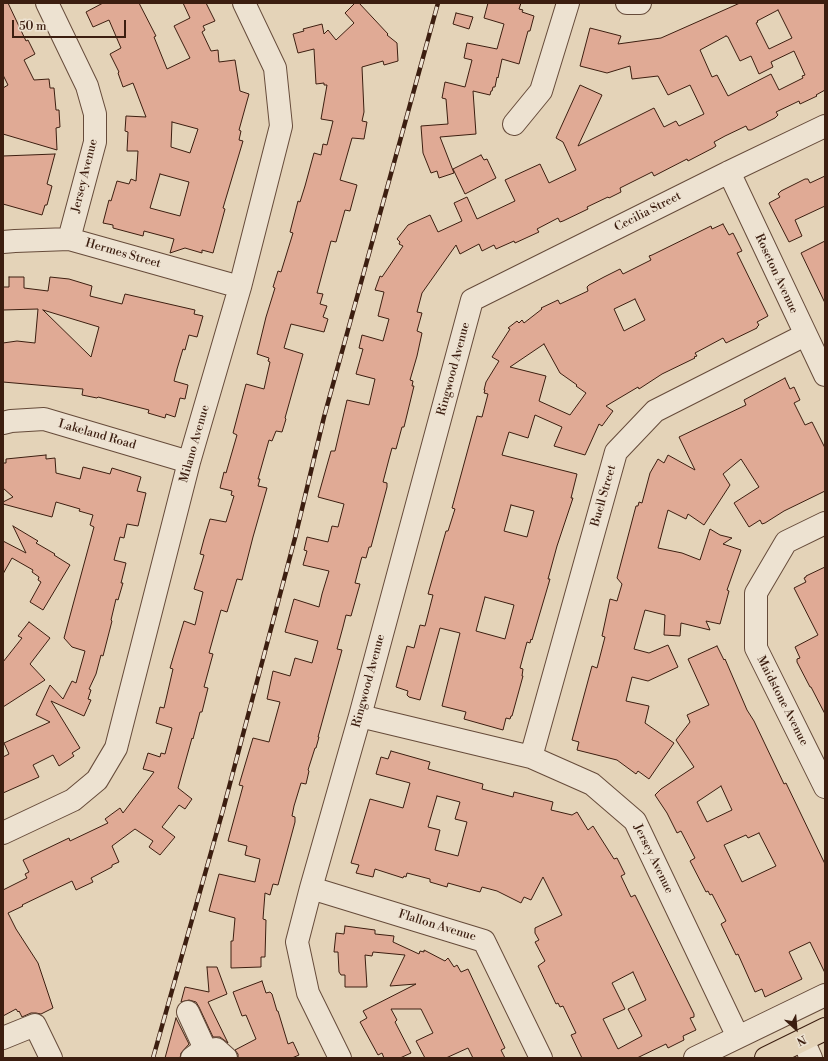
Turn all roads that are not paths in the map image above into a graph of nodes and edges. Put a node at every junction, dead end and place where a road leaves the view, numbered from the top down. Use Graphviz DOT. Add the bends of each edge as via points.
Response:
graph roads {
  1 [pos="47,3"];
  2 [pos="568,3"];
  3 [pos="627,3"];
  4 [pos="640,3"];
  5 [pos="252,5"];
  6 [pos="514,124"];
  7 [pos="825,126"];
  8 [pos="728,172"];
  9 [pos="69,239"];
  10 [pos="3,242"];
  11 [pos="240,287"];
  12 [pos="472,300"];
  13 [pos="805,335"];
  14 [pos="825,375"];
  15 [pos="3,423"];
  16 [pos="189,462"];
  17 [pos="825,523"];
  18 [pos="360,716"];
  19 [pos="531,757"];
  20 [pos="825,787"];
  21 [pos="3,833"];
  22 [pos="311,888"];
  23 [pos="825,995"];
  24 [pos="188,1012"];
  25 [pos="825,1029"];
  26 [pos="738,1037"];
  27 [pos="3,1038"];
  28 [pos="807,1049"];
  29 [pos="199,1055"];
  30 [pos="51,1058"];
  31 [pos="226,1058"];
  32 [pos="340,1058"];
  33 [pos="541,1058"];
  34 [pos="695,1058"];
  35 [pos="766,1058"];
  1 -- 9 [label="street, Jersey Avenue" via="87,86 96,114 95,142"];
  2 -- 6 [label="street" via="541,90"];
  3 -- 4 [label="street"];
  5 -- 11 [label="street, Milano Avenue" via="275,68 281,126"];
  7 -- 8 [label="street, Cecilia Street"];
  8 -- 12 [label="street, Cecilia Street"];
  8 -- 13 [label="street, Roseton Avenue"];
  9 -- 10 [label="street, Hermes Street"];
  9 -- 11 [label="street, Hermes Street"];
  11 -- 16 [label="street, Milano Avenue"];
  12 -- 18 [label="street, Ringwood Avenue"];
  13 -- 14 [label="street, Roseton Avenue"];
  13 -- 19 [label="street, Buell Street" via="655,411 616,452"];
  15 -- 16 [label="street, Lakeland Road" via="44,419"];
  16 -- 21 [label="street, Milano Avenue" via="116,748 97,780 73,800"];
  17 -- 20 [label="street, Maidstone Avenue" via="786,542 756,593 756,648"];
  18 -- 19 [label="street, Jersey Avenue"];
  18 -- 22 [label="street, Ringwood Avenue"];
  19 -- 26 [label="street, Jersey Avenue" via="592,784 635,821"];
  22 -- 32 [label="street, Ringwood Avenue" via="297,942 308,994"];
  22 -- 33 [label="street, Flallon Avenue" via="484,941"];
  23 -- 26 [label="street"];
  24 -- 29 [label="street"];
  25 -- 28 [label="main road"];
  26 -- 34 [label="street"];
  27 -- 30 [label="street" via="35,1025"];
  28 -- 35 [label="main road"];
  29 -- 31 [label="street" via="216,1049"];
}
